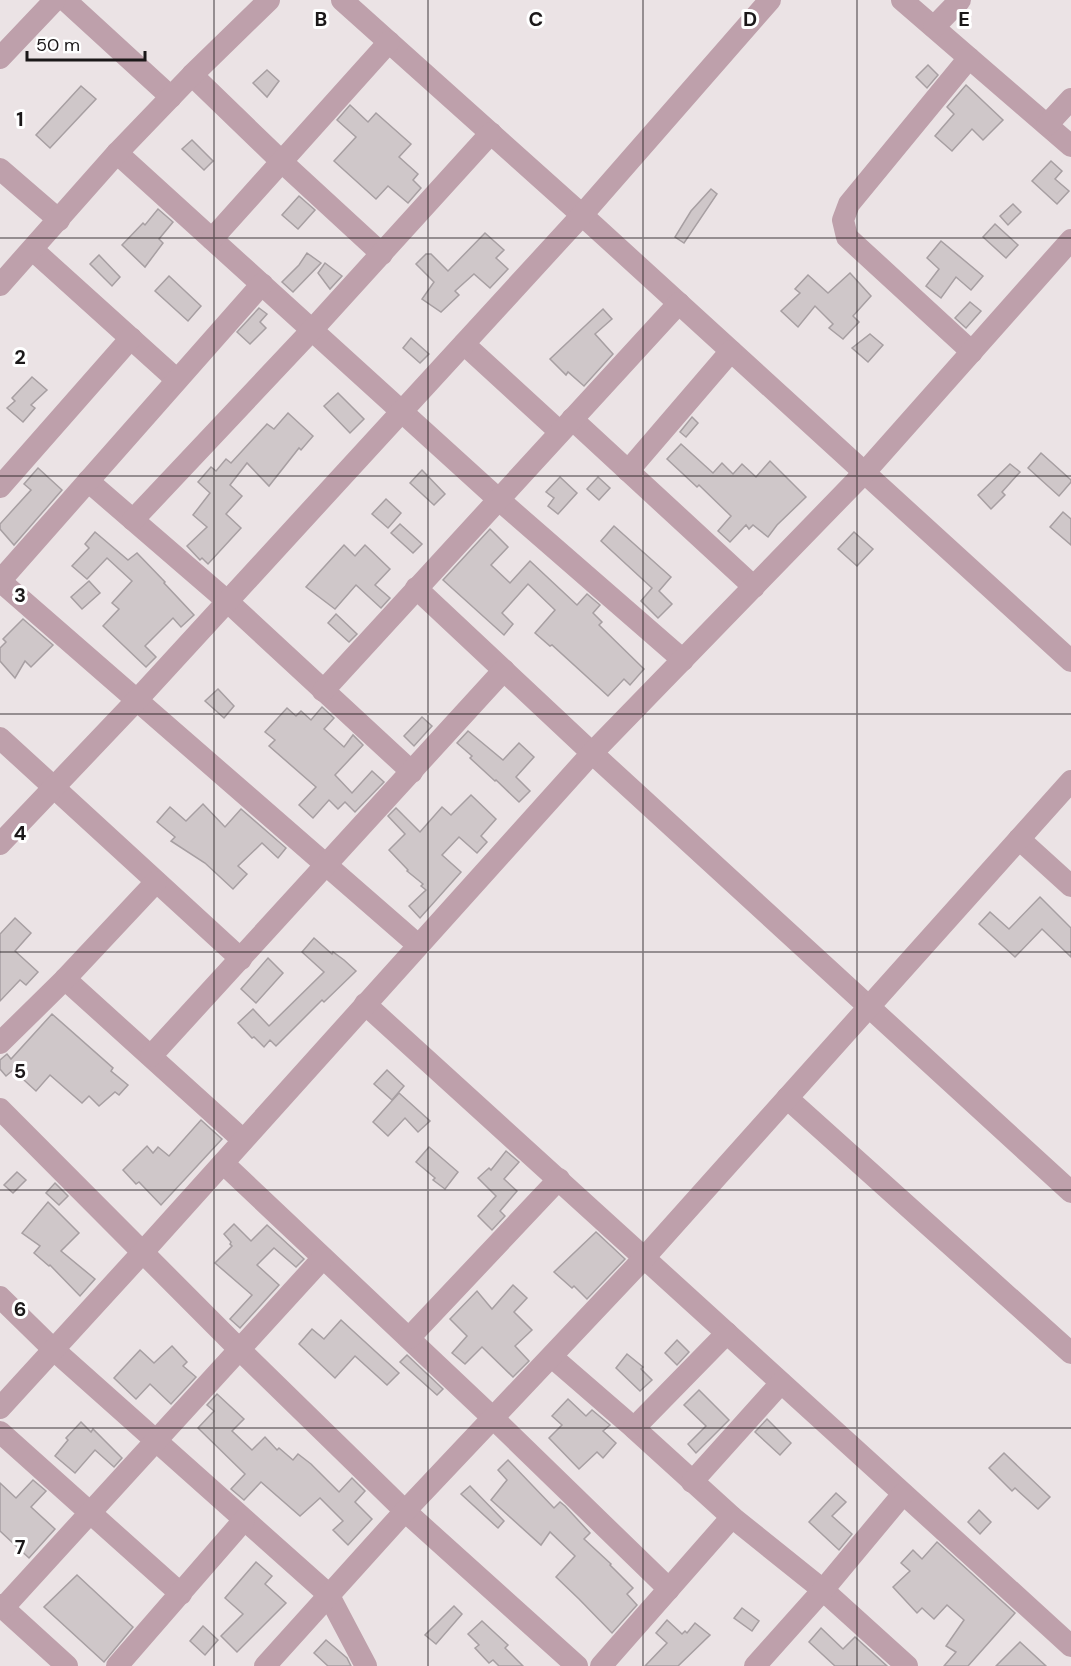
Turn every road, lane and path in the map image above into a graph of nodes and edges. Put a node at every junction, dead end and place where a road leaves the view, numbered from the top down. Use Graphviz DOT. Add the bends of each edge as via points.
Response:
graph roads {
  1 [pos="55,0"];
  2 [pos="65,0"];
  3 [pos="269,0"];
  4 [pos="342,0"];
  5 [pos="770,0"];
  6 [pos="902,0"];
  7 [pos="960,0"];
  8 [pos="934,27"];
  9 [pos="389,42"];
  10 [pos="0,58"];
  11 [pos="969,58"];
  12 [pos="192,75"];
  13 [pos="171,97"];
  14 [pos="1071,99"];
  15 [pos="1047,125"];
  16 [pos="491,133"];
  17 [pos="1071,146"];
  18 [pos="117,153"];
  19 [pos="282,162"];
  20 [pos="0,169"];
  21 [pos="582,215"];
  22 [pos="59,220"];
  23 [pos="212,239"];
  24 [pos="1071,240"];
  25 [pos="33,250"];
  26 [pos="382,254"];
  27 [pos="262,284"];
  28 [pos="0,285"];
  29 [pos="679,303"];
  30 [pos="312,330"];
  31 [pos="131,338"];
  32 [pos="464,344"];
  33 [pos="731,351"];
  34 [pos="972,352"];
  35 [pos="177,380"];
  36 [pos="402,411"];
  37 [pos="566,425"];
  38 [pos="628,471"];
  39 [pos="866,472"];
  40 [pos="88,481"];
  41 [pos="0,487"];
  42 [pos="498,499"];
  43 [pos="133,520"];
  44 [pos="0,581"];
  45 [pos="754,587"];
  46 [pos="416,588"];
  47 [pos="228,601"];
  48 [pos="683,660"];
  49 [pos="1071,661"];
  50 [pos="504,670"];
  51 [pos="323,691"];
  52 [pos="136,701"];
  53 [pos="0,738"];
  54 [pos="592,753"];
  55 [pos="411,772"];
  56 [pos="1071,781"];
  57 [pos="53,788"];
  58 [pos="1019,839"];
  59 [pos="0,844"];
  60 [pos="326,866"];
  61 [pos="156,882"];
  62 [pos="1071,886"];
  63 [pos="418,945"];
  64 [pos="241,959"];
  65 [pos="65,979"];
  66 [pos="365,1004"];
  67 [pos="867,1007"];
  68 [pos="0,1043"];
  69 [pos="150,1056"];
  70 [pos="787,1098"];
  71 [pos="0,1108"];
  72 [pos="243,1140"];
  73 [pos="223,1163"];
  74 [pos="558,1179"];
  75 [pos="1071,1192"];
  76 [pos="142,1253"];
  77 [pos="645,1257"];
  78 [pos="323,1258"];
  79 [pos="0,1297"];
  80 [pos="726,1332"];
  81 [pos="409,1338"];
  82 [pos="53,1349"];
  83 [pos="239,1349"];
  84 [pos="1071,1353"];
  85 [pos="552,1357"];
  86 [pos="781,1383"];
  87 [pos="0,1408"];
  88 [pos="493,1418"];
  89 [pos="634,1428"];
  90 [pos="0,1431"];
  91 [pos="155,1440"];
  92 [pos="692,1482"];
  93 [pos="903,1494"];
  94 [pos="90,1511"];
  95 [pos="405,1511"];
  96 [pos="732,1517"];
  97 [pos="244,1520"];
  98 [pos="669,1589"];
  99 [pos="823,1590"];
  100 [pos="181,1594"];
  101 [pos="328,1594"];
  102 [pos="2,1606"];
  103 [pos="1071,1646"];
  104 [pos="67,1666"];
  105 [pos="117,1666"];
  106 [pos="265,1666"];
  107 [pos="366,1666"];
  108 [pos="577,1666"];
  109 [pos="601,1666"];
  110 [pos="755,1666"];
  111 [pos="907,1666"];
  1 -- 10 [label="street"];
  2 -- 13 [label="street"];
  3 -- 12 [label="street"];
  4 -- 9 [label="street"];
  5 -- 21 [label="street"];
  6 -- 8 [label="street"];
  7 -- 8 [label="street"];
  8 -- 11 [label="street"];
  9 -- 16 [label="street"];
  9 -- 19 [label="street"];
  11 -- 15 [label="street"];
  11 -- 34 [label="street" via="849,204 843,220 847,237"];
  12 -- 13 [label="street"];
  12 -- 19 [label="street"];
  13 -- 18 [label="street"];
  14 -- 15 [label="street"];
  15 -- 17 [label="street"];
  16 -- 21 [label="street"];
  16 -- 26 [label="street"];
  18 -- 22 [label="street"];
  18 -- 23 [label="street"];
  19 -- 23 [label="street"];
  19 -- 26 [label="street"];
  20 -- 22 [label="street"];
  21 -- 29 [label="street"];
  21 -- 32 [label="street"];
  22 -- 25 [label="street"];
  23 -- 27 [label="street"];
  24 -- 34 [label="street"];
  25 -- 28 [label="street"];
  25 -- 31 [label="street"];
  26 -- 30 [label="street"];
  27 -- 30 [label="street"];
  27 -- 35 [label="street"];
  29 -- 33 [label="street"];
  29 -- 37 [label="street"];
  30 -- 36 [label="street"];
  30 -- 43 [label="street"];
  31 -- 35 [label="street"];
  31 -- 41 [label="street"];
  32 -- 36 [label="street"];
  32 -- 37 [label="street"];
  33 -- 38 [label="street"];
  33 -- 39 [label="street"];
  34 -- 39 [label="street"];
  35 -- 40 [label="street"];
  36 -- 42 [label="street"];
  36 -- 47 [label="street"];
  37 -- 38 [label="street"];
  37 -- 42 [label="street"];
  38 -- 45 [label="street"];
  39 -- 45 [label="street"];
  39 -- 49 [label="street"];
  40 -- 43 [label="street"];
  40 -- 44 [label="street"];
  42 -- 46 [label="street"];
  42 -- 48 [label="street"];
  43 -- 47 [label="street"];
  44 -- 52 [label="street"];
  45 -- 48 [label="street"];
  46 -- 50 [label="street"];
  46 -- 51 [label="street"];
  47 -- 51 [label="street"];
  47 -- 52 [label="street"];
  48 -- 54 [label="street"];
  50 -- 54 [label="street"];
  50 -- 55 [label="street"];
  51 -- 55 [label="street"];
  52 -- 57 [label="street"];
  52 -- 60 [label="street"];
  53 -- 57 [label="street"];
  54 -- 63 [label="street"];
  54 -- 67 [label="street"];
  55 -- 60 [label="street"];
  56 -- 58 [label="street"];
  57 -- 59 [label="street"];
  57 -- 61 [label="street"];
  58 -- 62 [label="street"];
  58 -- 67 [label="street"];
  60 -- 63 [label="street"];
  60 -- 64 [label="street"];
  61 -- 64 [label="street"];
  61 -- 65 [label="street"];
  63 -- 66 [label="street"];
  64 -- 69 [label="street"];
  65 -- 68 [label="street"];
  65 -- 69 [label="street"];
  66 -- 72 [label="street"];
  66 -- 74 [label="street"];
  67 -- 70 [label="street"];
  67 -- 75 [label="street"];
  69 -- 72 [label="street"];
  70 -- 77 [label="street"];
  70 -- 84 [label="street"];
  71 -- 76 [label="street"];
  72 -- 73 [label="street"];
  73 -- 76 [label="street"];
  73 -- 78 [label="street"];
  74 -- 77 [label="street"];
  74 -- 81 [label="street"];
  76 -- 82 [label="street"];
  76 -- 83 [label="street"];
  77 -- 80 [label="street"];
  77 -- 85 [label="street"];
  78 -- 81 [label="street"];
  78 -- 83 [label="street"];
  79 -- 82 [label="street"];
  80 -- 86 [label="street"];
  80 -- 89 [label="street"];
  81 -- 88 [label="street"];
  82 -- 87 [label="street"];
  82 -- 91 [label="street"];
  83 -- 91 [label="street"];
  83 -- 95 [label="street"];
  85 -- 88 [label="street"];
  85 -- 89 [label="street"];
  86 -- 92 [label="street"];
  86 -- 93 [label="street"];
  88 -- 95 [label="street"];
  88 -- 98 [label="street"];
  89 -- 92 [label="street"];
  90 -- 94 [label="street"];
  91 -- 94 [label="street"];
  91 -- 97 [label="street"];
  92 -- 96 [label="street"];
  93 -- 99 [label="street"];
  93 -- 103 [label="street"];
  94 -- 100 [label="street"];
  94 -- 102 [label="street"];
  95 -- 101 [label="street"];
  95 -- 108 [label="street"];
  96 -- 98 [label="street"];
  96 -- 99 [label="street"];
  97 -- 100 [label="street"];
  97 -- 101 [label="street"];
  98 -- 109 [label="street"];
  99 -- 110 [label="street"];
  99 -- 111 [label="street"];
  100 -- 105 [label="street"];
  101 -- 106 [label="street"];
  101 -- 107 [label="street"];
  102 -- 104 [label="street"];
}
